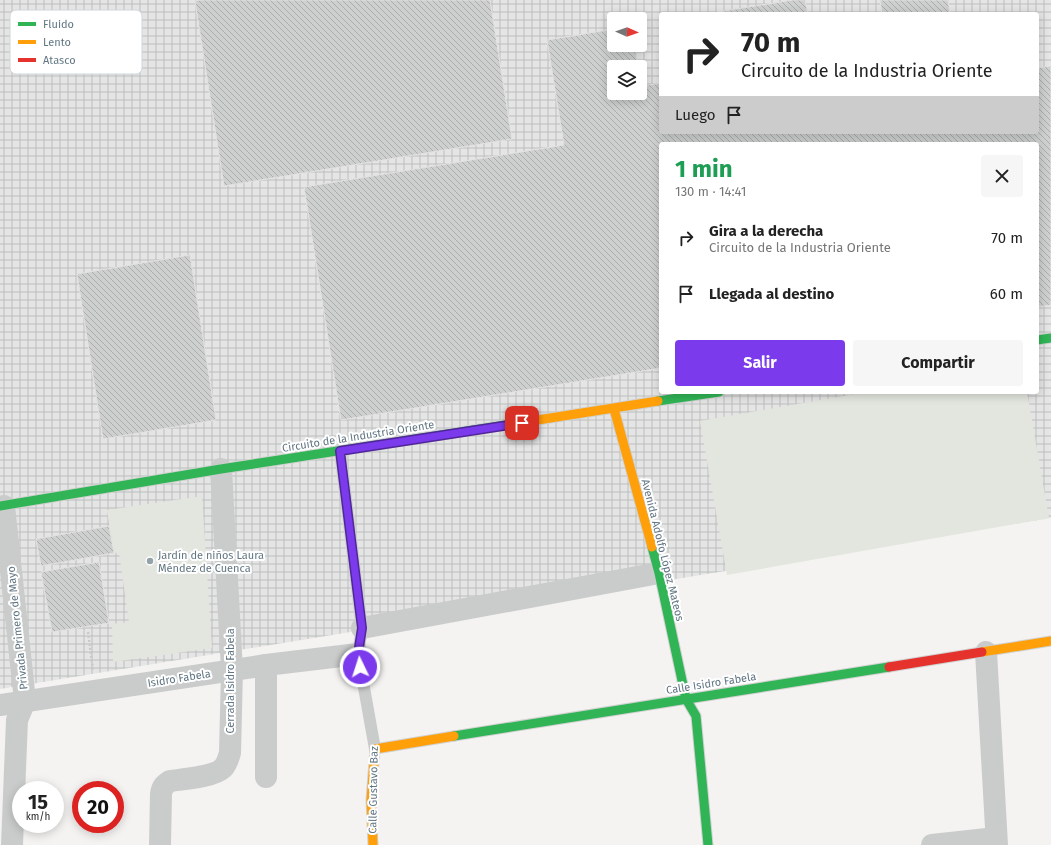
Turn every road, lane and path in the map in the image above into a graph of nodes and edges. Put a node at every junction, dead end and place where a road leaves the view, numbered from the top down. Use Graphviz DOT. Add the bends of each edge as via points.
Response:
graph roads {
  1 [pos="1051,338"];
  2 [pos="1039,340"];
  3 [pos="707,394"];
  4 [pos="614,409"];
  5 [pos="340,451"];
  6 [pos="221,469"];
  7 [pos="2,506"];
  8 [pos="659,573"];
  9 [pos="362,628"];
  10 [pos="88,632"];
  11 [pos="1051,641"];
  12 [pos="986,652"];
  13 [pos="358,654"];
  14 [pos="266,664"];
  15 [pos="232,670"];
  16 [pos="94,691"];
  17 [pos="686,699"];
  18 [pos="26,701"];
  19 [pos="0,705"];
  20 [pos="375,748"];
  21 [pos="266,777"];
  22 [pos="996,842"];
  23 [pos="12,845"];
  24 [pos="160,845"];
  25 [pos="373,845"];
  26 [pos="708,845"];
  27 [pos="932,845"];
  1 -- 2 [label="main road"];
  3 -- 4 [label="main road, Circuito de la Industria Oriente"];
  4 -- 5 [label="main road, Circuito de la Industria Oriente"];
  4 -- 8 [label="main road, Avenida Adolfo López Mateos"];
  5 -- 6 [label="main road, Circuito de la Industria Oriente"];
  5 -- 9 [label="lane, Calle Gustavo Baz"];
  6 -- 7 [label="main road, Circuito de la Industria Oriente"];
  6 -- 15 [label="street, Cerrada Isidro Fabela"];
  7 -- 18 [label="street, Privada Primero de Mayo"];
  8 -- 9 [label="street"];
  8 -- 17 [label="main road, Avenida Adolfo López Mateos"];
  9 -- 13 [label="lane, Calle Gustavo Baz"];
  10 -- 16 [label="path"];
  11 -- 12 [label="main road, Calle Isidro Fabela"];
  12 -- 17 [label="main road, Calle Isidro Fabela"];
  12 -- 22 [label="street"];
  13 -- 14 [label="street, Isidro Fabela"];
  13 -- 20 [label="lane, Calle Gustavo Baz"];
  14 -- 15 [label="street, Isidro Fabela"];
  14 -- 21 [label="street"];
  15 -- 16 [label="street, Isidro Fabela"];
  15 -- 24 [label="street, Cerrada Isidro Fabela" via="230,753 227,763 214,773 165,784 161,794"];
  16 -- 18 [label="street, Isidro Fabela"];
  17 -- 20 [label="main road, Calle Isidro Fabela"];
  17 -- 26 [label="main road, Avenida Adolfo López Mateos" via="696,716"];
  18 -- 19 [label="street, Isidro Fabela"];
  18 -- 23 [label="street, Privada Primero de Mayo" via="17,720"];
  20 -- 25 [label="main road, Calle Gustavo Baz" via="371,800"];
  22 -- 27 [label="street"];
}
